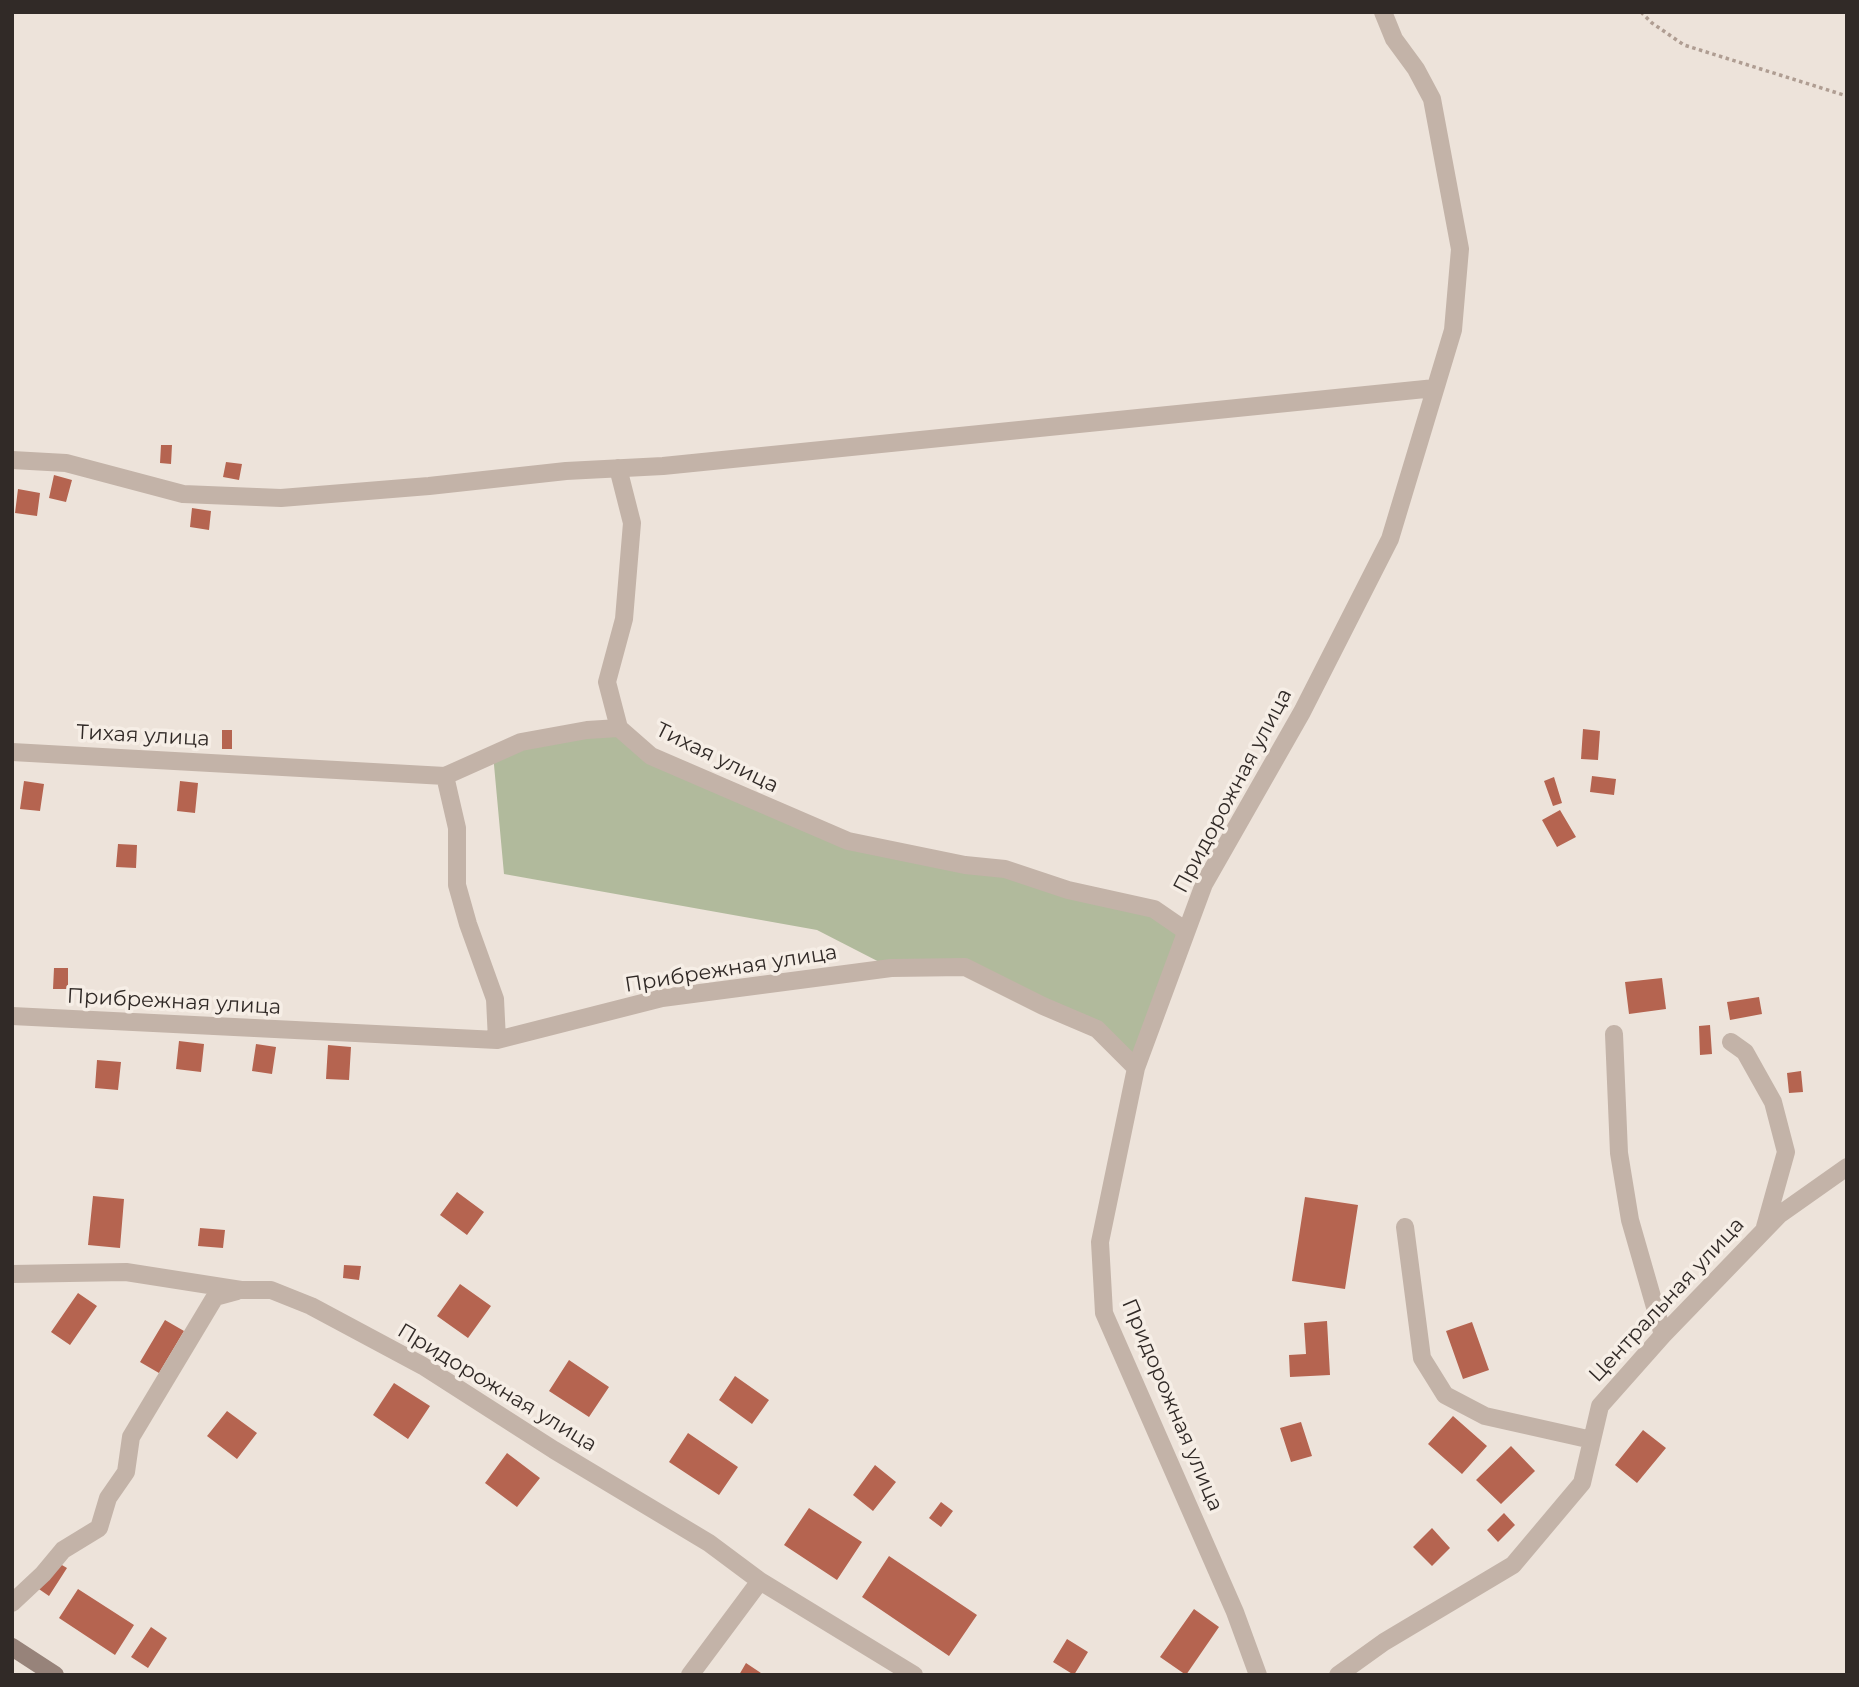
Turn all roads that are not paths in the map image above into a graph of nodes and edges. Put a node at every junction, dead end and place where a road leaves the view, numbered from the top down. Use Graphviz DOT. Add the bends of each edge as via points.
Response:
graph roads {
  1 [pos="1383,12"];
  2 [pos="1435,388"];
  3 [pos="12,460"];
  4 [pos="618,468"];
  5 [pos="619,728"];
  6 [pos="12,752"];
  7 [pos="445,776"];
  8 [pos="1186,931"];
  9 [pos="12,1016"];
  10 [pos="1614,1034"];
  11 [pos="496,1040"];
  12 [pos="1731,1042"];
  13 [pos="1136,1068"];
  14 [pos="1847,1167"];
  15 [pos="1405,1227"];
  16 [pos="1764,1230"];
  17 [pos="12,1274"];
  18 [pos="241,1290"];
  19 [pos="1663,1335"];
  20 [pos="1592,1440"];
  21 [pos="760,1581"];
  22 [pos="12,1603"];
  23 [pos="12,1647"];
  24 [pos="55,1675"];
  25 [pos="690,1675"];
  26 [pos="914,1675"];
  27 [pos="1258,1675"];
  28 [pos="1338,1675"];
  1 -- 2 [label="street, Придорожная улица" via="1394,39 1432,99 1460,249 1452,330"];
  2 -- 4 [label="street"];
  2 -- 8 [label="street, Придорожная улица" via="1390,539 1302,712 1204,884"];
  3 -- 4 [label="street" via="66,463 183,494 281,498"];
  4 -- 5 [label="street" via="632,523 624,619 607,682"];
  5 -- 7 [label="street, Тихая улица" via="521,742"];
  5 -- 8 [label="street, Тихая улица" via="650,756 848,841 1005,869 1068,890 1154,909"];
  6 -- 7 [label="street, Тихая улица"];
  7 -- 11 [label="street" via="457,828 457,885 495,999"];
  8 -- 13 [label="street, Придорожная улица"];
  9 -- 11 [label="street, Прибрежная улица"];
  10 -- 19 [label="street" via="1619,1153 1630,1220"];
  11 -- 13 [label="street, Прибрежная улица" via="662,998 891,968 965,967 1097,1029"];
  12 -- 16 [label="street" via="1745,1052 1773,1102 1786,1152"];
  13 -- 27 [label="street, Придорожная улица" via="1100,1242 1104,1313"];
  14 -- 16 [label="street, Центральная улица"];
  15 -- 20 [label="street" via="1422,1358 1445,1395 1485,1416"];
  16 -- 19 [label="street, Центральная улица"];
  17 -- 18 [label="street, Придорожная улица" via="126,1272"];
  18 -- 21 [label="street, Придорожная улица" via="271,1290 311,1306 424,1366 709,1543"];
  18 -- 22 [label="street" via="215,1297 131,1437 125,1472 108,1498 99,1528 63,1550"];
  19 -- 20 [label="street, Центральная улица" via="1600,1406"];
  20 -- 28 [label="street, Центральная улица" via="1582,1483 1513,1565"];
  21 -- 25 [label="street"];
  21 -- 26 [label="street, Придорожная улица"];
  23 -- 24 [label="street"];
}
